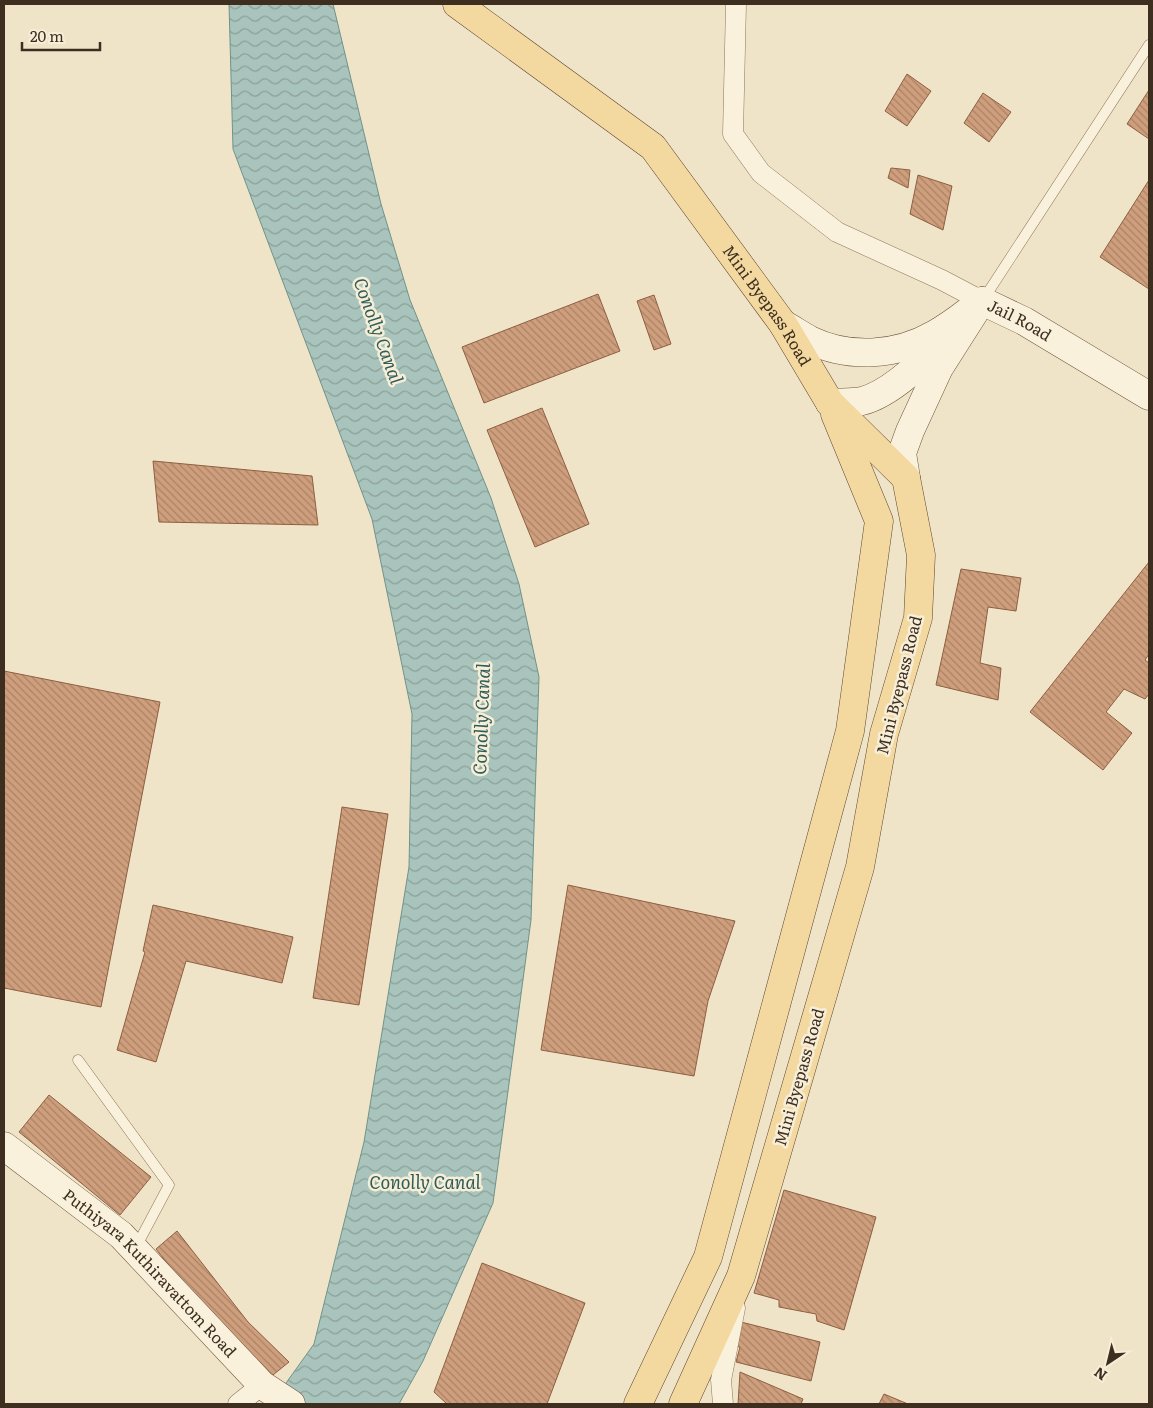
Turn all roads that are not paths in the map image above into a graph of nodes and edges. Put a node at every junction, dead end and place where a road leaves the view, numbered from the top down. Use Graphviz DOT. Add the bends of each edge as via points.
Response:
graph roads {
  1 [pos="457,4"];
  2 [pos="736,4"];
  3 [pos="1149,45"];
  4 [pos="982,301"];
  5 [pos="783,324"];
  6 [pos="1149,396"];
  7 [pos="830,403"];
  8 [pos="906,478"];
  9 [pos="78,1060"];
  10 [pos="4,1146"];
  11 [pos="135,1250"];
  12 [pos="741,1276"];
  13 [pos="262,1385"];
  14 [pos="238,1404"];
  15 [pos="291,1404"];
  16 [pos="638,1404"];
  17 [pos="682,1404"];
  18 [pos="723,1404"];
  1 -- 5 [label="main road, Mini Byepass Road" via="653,147"];
  2 -- 4 [label="street" via="733,134 761,172 837,232"];
  3 -- 4 [label="lane"];
  4 -- 5 [label="street" via="935,334 910,346 876,354 845,352 811,340"];
  4 -- 6 [label="street, Jail Road" via="1024,321"];
  4 -- 7 [label="street" via="932,353 886,391 861,401"];
  4 -- 8 [label="street, Jail Road" via="939,368 910,431 902,453"];
  5 -- 7 [label="main road, Mini Byepass Road"];
  7 -- 8 [label="main road, Mini Byepass Road"];
  7 -- 16 [label="main road" via="879,521 850,731 708,1257"];
  8 -- 12 [label="main road, Mini Byepass Road" via="921,555 918,618 884,734 860,867"];
  9 -- 11 [label="lane" via="169,1184"];
  10 -- 11 [label="street, Puthiyara Kuthiravattom Road"];
  11 -- 13 [label="street, Puthiyara Kuthiravattom Road"];
  12 -- 17 [label="main road, Mini Byepass Road"];
  12 -- 18 [label="street" via="721,1380"];
  13 -- 14 [label="street"];
  13 -- 15 [label="street, Puthiyara Kuthiravattom Road"];
}
